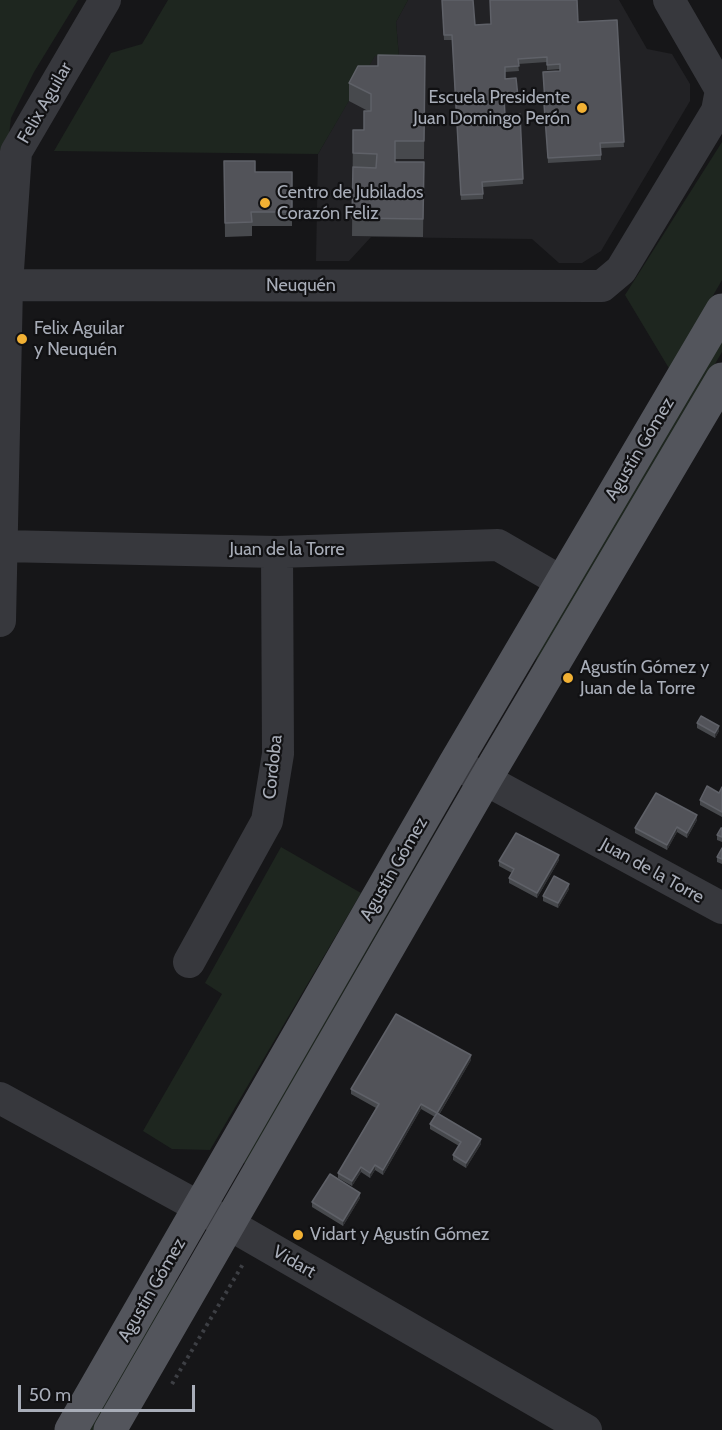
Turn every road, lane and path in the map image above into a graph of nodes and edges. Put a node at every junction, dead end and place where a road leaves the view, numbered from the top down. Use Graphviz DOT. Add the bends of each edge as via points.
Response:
graph roads {
  1 [pos="105,0"];
  2 [pos="669,0"];
  3 [pos="721,90"];
  4 [pos="4,285"];
  5 [pos="722,310"];
  6 [pos="722,379"];
  7 [pos="2,546"];
  8 [pos="277,552"];
  9 [pos="561,582"];
  10 [pos="0,621"];
  11 [pos="455,763"];
  12 [pos="485,780"];
  13 [pos="722,908"];
  14 [pos="189,962"];
  15 [pos="0,1098"];
  16 [pos="200,1207"];
  17 [pos="243,1232"];
  18 [pos="168,1390"];
  19 [pos="71,1430"];
  20 [pos="110,1430"];
  21 [pos="586,1430"];
  1 -- 4 [label="street, Felix Aguilar" via="16,152"];
  2 -- 3 [label="street"];
  3 -- 4 [label="street, Neuquén" via="717,111 621,270 602,286"];
  4 -- 7 [label="street, Felix Aguilar"];
  5 -- 9 [label="main road, Agustín Gómez"];
  6 -- 12 [label="main road, Agustín Gómez"];
  7 -- 8 [label="street, Juan de la Torre"];
  7 -- 10 [label="street, Felix Aguilar"];
  8 -- 9 [label="street, Juan de la Torre" via="498,545"];
  8 -- 14 [label="street, Cordoba" via="278,754 267,821"];
  9 -- 11 [label="main road, Agustín Gómez"];
  11 -- 12 [label="street, Juan de la Torre"];
  11 -- 16 [label="main road, Agustín Gómez"];
  12 -- 13 [label="street, Juan de la Torre"];
  12 -- 17 [label="main road, Agustín Gómez"];
  15 -- 16 [label="street, Vidart"];
  16 -- 17 [label="street, Vidart"];
  16 -- 19 [label="main road, Agustín Gómez"];
  17 -- 18 [label="path"];
  17 -- 20 [label="main road, Agustín Gómez"];
  17 -- 21 [label="street, Vidart"];
}
